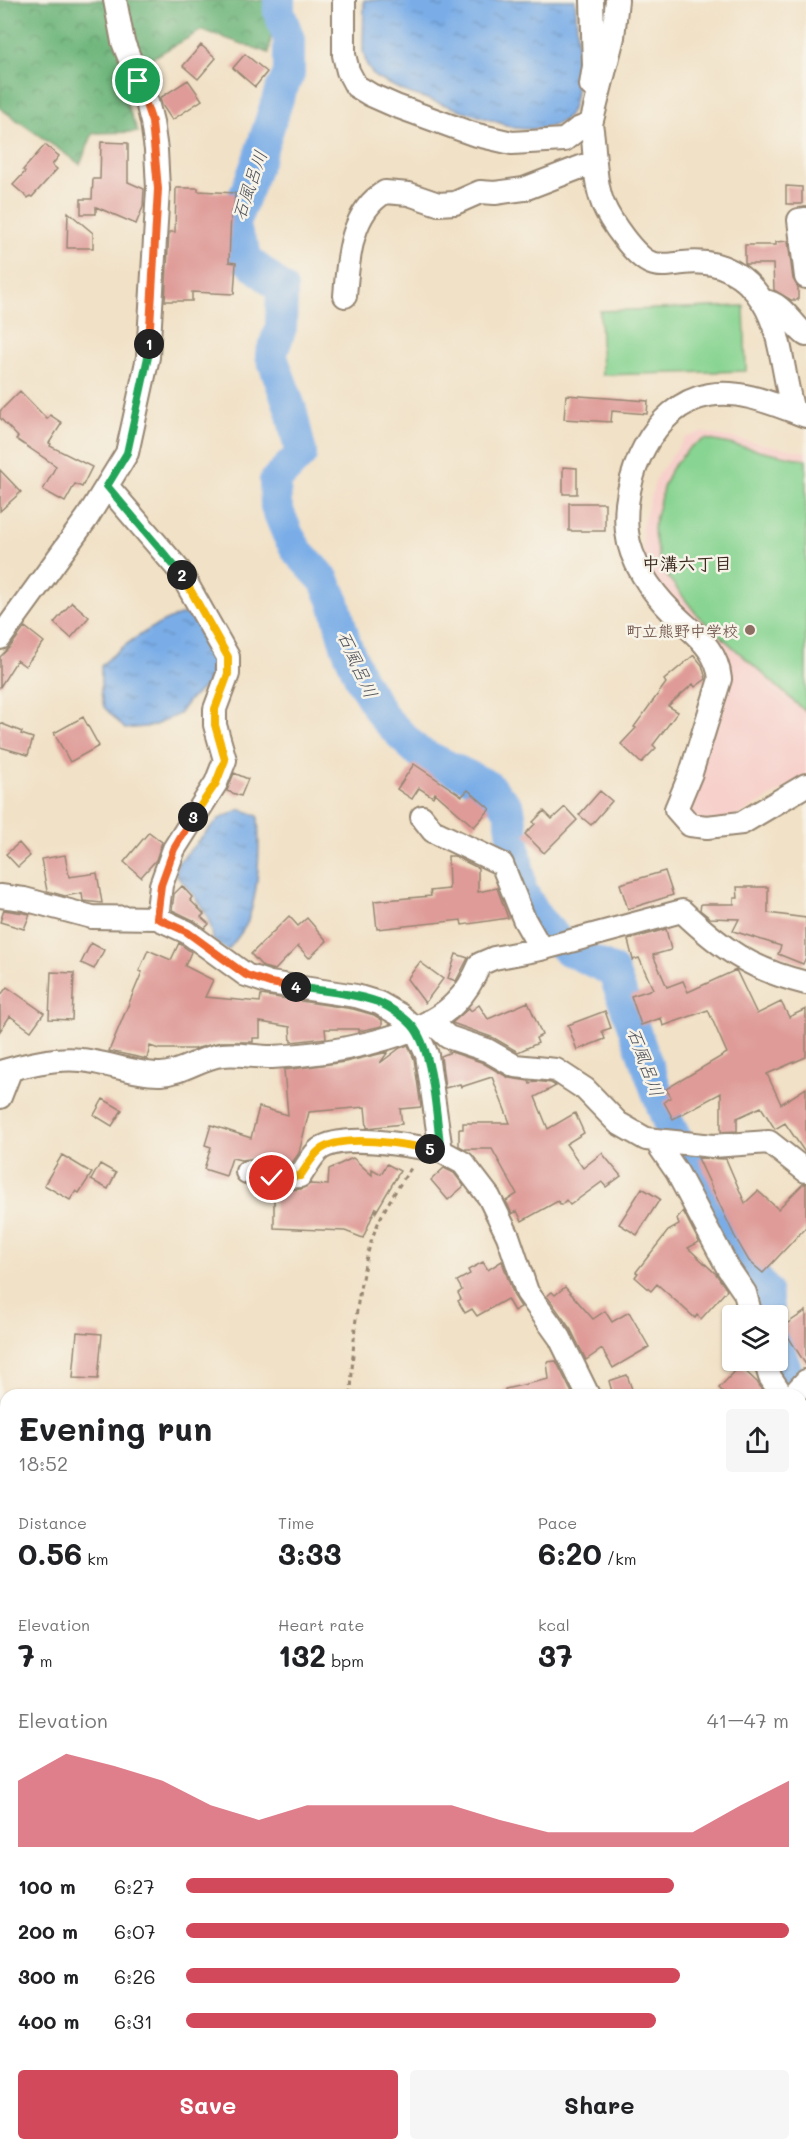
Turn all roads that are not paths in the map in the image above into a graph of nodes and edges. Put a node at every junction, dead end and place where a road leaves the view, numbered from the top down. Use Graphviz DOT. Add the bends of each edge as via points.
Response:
graph roads {
  1 [pos="115,0"];
  2 [pos="344,0"];
  3 [pos="592,0"];
  4 [pos="617,0"];
  5 [pos="585,126"];
  6 [pos="594,162"];
  7 [pos="806,219"];
  8 [pos="806,277"];
  9 [pos="345,296"];
  10 [pos="763,301"];
  11 [pos="806,335"];
  12 [pos="799,414"];
  13 [pos="107,486"];
  14 [pos="0,638"];
  15 [pos="806,784"];
  16 [pos="422,816"];
  17 [pos="0,896"];
  18 [pos="157,918"];
  19 [pos="543,949"];
  20 [pos="806,982"];
  21 [pos="422,1025"];
  22 [pos="6,1070"];
  23 [pos="0,1097"];
  24 [pos="670,1141"];
  25 [pos="433,1149"];
  26 [pos="806,1171"];
  27 [pos="247,1172"];
  28 [pos="748,1305"];
  29 [pos="768,1371"];
  30 [pos="585,1389"];
  31 [pos="796,1389"];
  1 -- 13 [label="street" via="123,42 152,122 158,189 148,357 127,453"];
  2 -- 5 [label="street" via="344,55 348,71 356,86 371,95 473,134 512,143 564,140"];
  3 -- 5 [label="street" via="594,66"];
  4 -- 5 [label="street" via="614,37"];
  5 -- 6 [label="street" via="595,143"];
  6 -- 9 [label="street" via="524,189 480,192 455,202 438,204 409,194 385,192 369,205 351,244"];
  6 -- 10 [label="street" via="604,207 631,249 652,263 716,263 736,274"];
  7 -- 8 [label="street" via="799,220"];
  10 -- 11 [label="street" via="773,302"];
  10 -- 12 [label="street" via="772,318"];
  12 -- 15 [label="street" via="739,395 710,394 676,407 655,428 638,461 627,510 627,531 630,550 649,584 719,665 720,679 676,808 690,825 742,823"];
  13 -- 14 [label="street"];
  13 -- 18 [label="street" via="179,570 228,657 228,674 215,709 215,725 225,760 216,783 174,849 161,885"];
  16 -- 19 [label="street" via="433,831 502,864 524,919"];
  17 -- 18 [label="street" via="92,917"];
  18 -- 21 [label="street" via="187,932 246,975 270,983 356,996"];
  19 -- 20 [label="street" via="682,911 709,938 750,964"];
  19 -- 21 [label="street" via="480,964 472,983 455,1004"];
  21 -- 22 [label="street" via="382,1039 302,1055 220,1055 160,1074 80,1060"];
  21 -- 24 [label="street" via="487,1050 515,1066 556,1070 585,1089 618,1124 646,1139"];
  21 -- 25 [label="street"];
  22 -- 23 [label="street"];
  24 -- 26 [label="street" via="713,1146 769,1142"];
  24 -- 28 [label="street" via="677,1172"];
  25 -- 27 [label="street" via="366,1141 336,1143 320,1149 300,1176 272,1178"];
  25 -- 30 [label="street" via="463,1162 489,1197 527,1292 561,1338"];
  29 -- 31 [label="street" via="770,1377"];
}
